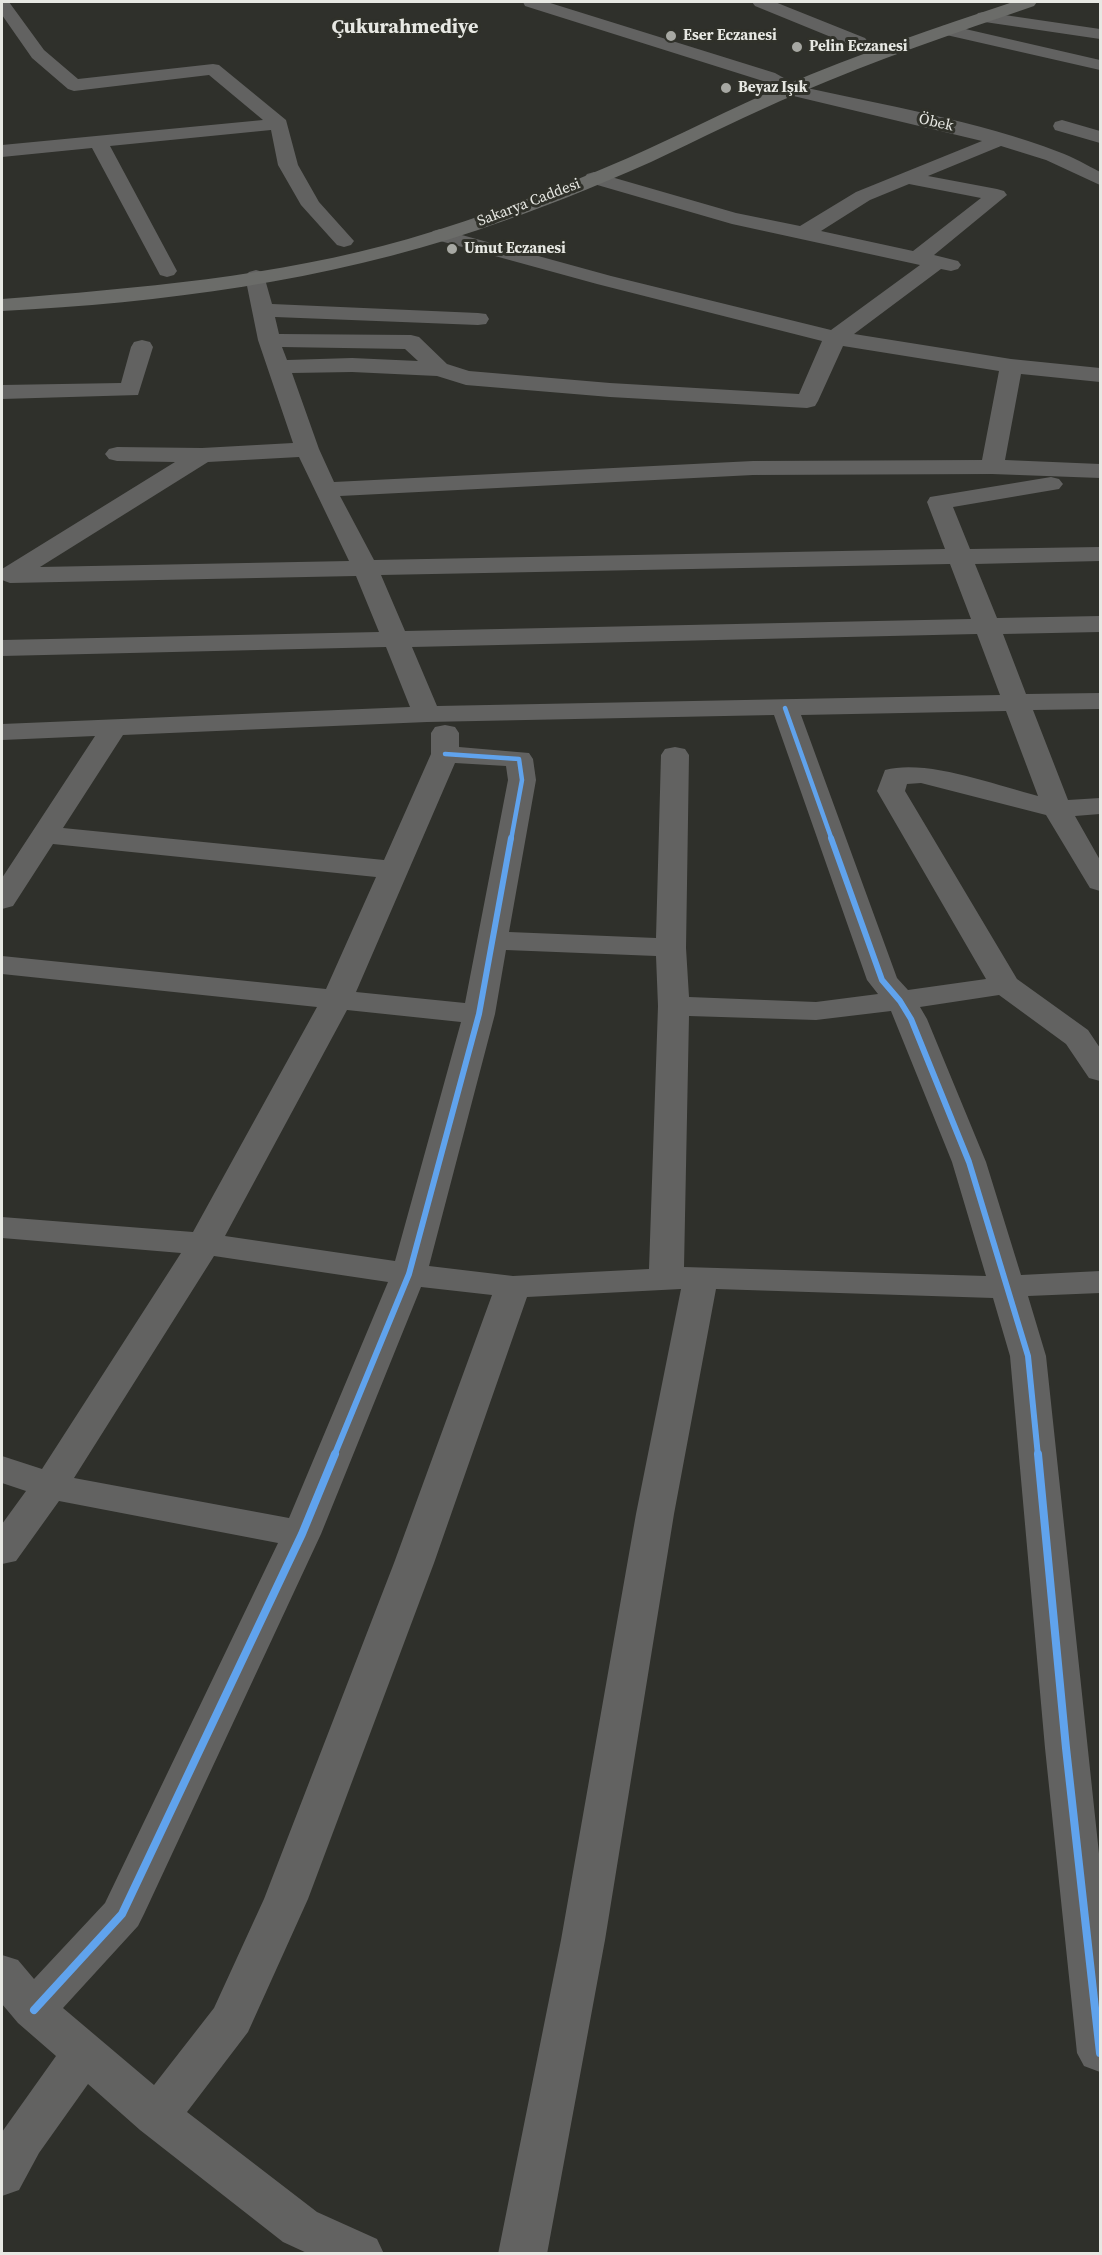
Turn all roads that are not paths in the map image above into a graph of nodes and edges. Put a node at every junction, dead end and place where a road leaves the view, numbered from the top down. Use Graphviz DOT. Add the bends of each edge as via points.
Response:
graph roads {
  1 [pos="531,2"];
  2 [pos="761,2"];
  3 [pos="1028,2"];
  4 [pos="2,4"];
  5 [pos="980,9"];
  6 [pos="948,30"];
  7 [pos="1101,34"];
  8 [pos="859,42"];
  9 [pos="812,61"];
  10 [pos="1101,65"];
  11 [pos="790,69"];
  12 [pos="769,77"];
  13 [pos="739,90"];
  14 [pos="792,90"];
  15 [pos="279,124"];
  16 [pos="1062,126"];
  17 [pos="1101,137"];
  18 [pos="999,140"];
  19 [pos="98,142"];
  20 [pos="2,151"];
  21 [pos="594,178"];
  22 [pos="906,178"];
  23 [pos="1101,178"];
  24 [pos="802,234"];
  25 [pos="440,235"];
  26 [pos="368,236"];
  27 [pos="344,241"];
  28 [pos="323,246"];
  29 [pos="937,262"];
  30 [pos="252,264"];
  31 [pos="209,265"];
  32 [pos="167,271"];
  33 [pos="2,287"];
  34 [pos="2,305"];
  35 [pos="263,310"];
  36 [pos="478,319"];
  37 [pos="835,338"];
  38 [pos="269,339"];
  39 [pos="142,346"];
  40 [pos="1011,366"];
  41 [pos="279,367"];
  42 [pos="440,369"];
  43 [pos="1101,375"];
  44 [pos="2,392"];
  45 [pos="307,449"];
  46 [pos="117,454"];
  47 [pos="202,455"];
  48 [pos="992,467"];
  49 [pos="1101,471"];
  50 [pos="1101,476"];
  51 [pos="325,490"];
  52 [pos="1101,554"];
  53 [pos="961,557"];
  54 [pos="365,568"];
  55 [pos="6,575"];
  56 [pos="1101,624"];
  57 [pos="988,627"];
  58 [pos="395,638"];
  59 [pos="2,648"];
  60 [pos="1101,700"];
  61 [pos="1018,702"];
  62 [pos="785,708"];
  63 [pos="436,713"];
  64 [pos="115,727"];
  65 [pos="2,732"];
  66 [pos="445,754"];
  67 [pos="675,755"];
  68 [pos="1101,806"];
  69 [pos="1057,809"];
  70 [pos="45,835"];
  71 [pos="395,870"];
  72 [pos="1098,875"];
  73 [pos="2,900"];
  74 [pos="493,940"];
  75 [pos="671,948"];
  76 [pos="2,965"];
  77 [pos="1005,985"];
  78 [pos="336,1001"];
  79 [pos="900,1001"];
  80 [pos="674,1006"];
  81 [pos="479,1014"];
  82 [pos="1101,1071"];
  83 [pos="2,1227"];
  84 [pos="204,1244"];
  85 [pos="409,1274"];
  86 [pos="683,1279"];
  87 [pos="1101,1282"];
  88 [pos="1008,1286"];
  89 [pos="513,1287"];
  90 [pos="2,1469"];
  91 [pos="50,1486"];
  92 [pos="302,1534"];
  93 [pos="2,1551"];
  94 [pos="2,1973"];
  95 [pos="34,2010"];
  96 [pos="84,2054"];
  97 [pos="1101,2054"];
  98 [pos="157,2116"];
  99 [pos="2,2176"];
  100 [pos="360,2253"];
  101 [pos="522,2253"];
  1 -- 12 [label="street, Öbek"];
  2 -- 8 [label="street"];
  3 -- 5 [label="main road, Sakarya Caddesi"];
  4 -- 15 [label="street" via="38,54 74,85 213,69"];
  5 -- 6 [label="main road, Sakarya Caddesi"];
  5 -- 7 [label="street"];
  5 -- 8 [label="main road, Sakarya Caddesi"];
  6 -- 10 [label="street"];
  6 -- 14 [label="main road, Sakarya Caddesi"];
  8 -- 9 [label="main road, Sakarya Caddesi"];
  11 -- 12 [label="main road"];
  12 -- 13 [label="main road"];
  12 -- 14 [label="street, Öbek"];
  14 -- 18 [label="street, Öbek"];
  14 -- 21 [label="main road, Sakarya Caddesi"];
  15 -- 19 [label="street"];
  15 -- 27 [label="street" via="288,165 311,206"];
  16 -- 17 [label="street"];
  18 -- 22 [label="street"];
  18 -- 23 [label="street, Öbek" via="1053,156"];
  19 -- 20 [label="street"];
  19 -- 32 [label="street"];
  21 -- 24 [label="street"];
  21 -- 25 [label="main road, Sakarya Caddesi"];
  22 -- 24 [label="street" via="863,196"];
  22 -- 29 [label="street" via="997,195"];
  24 -- 29 [label="street"];
  25 -- 30 [label="main road, Sakarya Caddesi" via="382,252"];
  25 -- 37 [label="street"];
  26 -- 27 [label="main road"];
  27 -- 28 [label="main road"];
  29 -- 37 [label="street"];
  30 -- 34 [label="main road, Sakarya Caddesi" via="103,297"];
  30 -- 35 [label="street"];
  31 -- 32 [label="main road"];
  32 -- 33 [label="main road"];
  35 -- 36 [label="street"];
  35 -- 38 [label="street"];
  37 -- 40 [label="street"];
  37 -- 42 [label="street" via="807,401 488,380"];
  38 -- 41 [label="street"];
  38 -- 42 [label="street" via="411,342"];
  39 -- 44 [label="street" via="130,390"];
  40 -- 43 [label="street"];
  40 -- 48 [label="street"];
  41 -- 42 [label="street"];
  41 -- 45 [label="street"];
  45 -- 47 [label="street"];
  45 -- 51 [label="street"];
  46 -- 47 [label="street"];
  47 -- 55 [label="street"];
  48 -- 49 [label="street"];
  48 -- 51 [label="street" via="753,468"];
  50 -- 53 [label="street" via="939,502"];
  51 -- 54 [label="street"];
  52 -- 53 [label="street"];
  53 -- 54 [label="street"];
  53 -- 57 [label="street"];
  54 -- 55 [label="street"];
  54 -- 58 [label="street"];
  56 -- 57 [label="street"];
  57 -- 58 [label="street"];
  57 -- 61 [label="street"];
  58 -- 59 [label="street"];
  58 -- 63 [label="street"];
  60 -- 61 [label="street"];
  61 -- 62 [label="street"];
  61 -- 69 [label="street"];
  62 -- 63 [label="street"];
  62 -- 79 [label="street" via="882,980"];
  63 -- 64 [label="street"];
  63 -- 66 [label="street"];
  64 -- 65 [label="street"];
  64 -- 70 [label="street"];
  66 -- 71 [label="street"];
  66 -- 74 [label="street" via="519,759 522,780"];
  67 -- 75 [label="street"];
  68 -- 69 [label="street"];
  69 -- 72 [label="street"];
  69 -- 77 [label="street" via="921,775 894,776 891,791"];
  70 -- 71 [label="street"];
  70 -- 73 [label="street"];
  71 -- 78 [label="street"];
  74 -- 75 [label="street"];
  74 -- 81 [label="street"];
  75 -- 80 [label="street"];
  76 -- 78 [label="street"];
  77 -- 79 [label="street"];
  77 -- 82 [label="street" via="1077,1037"];
  78 -- 81 [label="street"];
  78 -- 84 [label="street"];
  79 -- 80 [label="street" via="816,1011"];
  79 -- 88 [label="street" via="911,1019 969,1162"];
  80 -- 86 [label="street"];
  81 -- 85 [label="street"];
  83 -- 84 [label="street"];
  84 -- 85 [label="street"];
  84 -- 91 [label="street"];
  85 -- 89 [label="street"];
  85 -- 92 [label="street"];
  86 -- 88 [label="street"];
  86 -- 89 [label="street"];
  86 -- 101 [label="street" via="655,1514 583,1940"];
  87 -- 88 [label="street"];
  88 -- 97 [label="street" via="1028,1356"];
  89 -- 98 [label="street" via="414,1563 286,1899 232,2019"];
  90 -- 91 [label="street"];
  91 -- 92 [label="street"];
  91 -- 93 [label="street"];
  92 -- 95 [label="street" via="122,1914"];
  94 -- 95 [label="street"];
  95 -- 96 [label="street"];
  96 -- 98 [label="street"];
  96 -- 99 [label="street" via="22,2139"];
  98 -- 100 [label="street" via="300,2227"];
}
